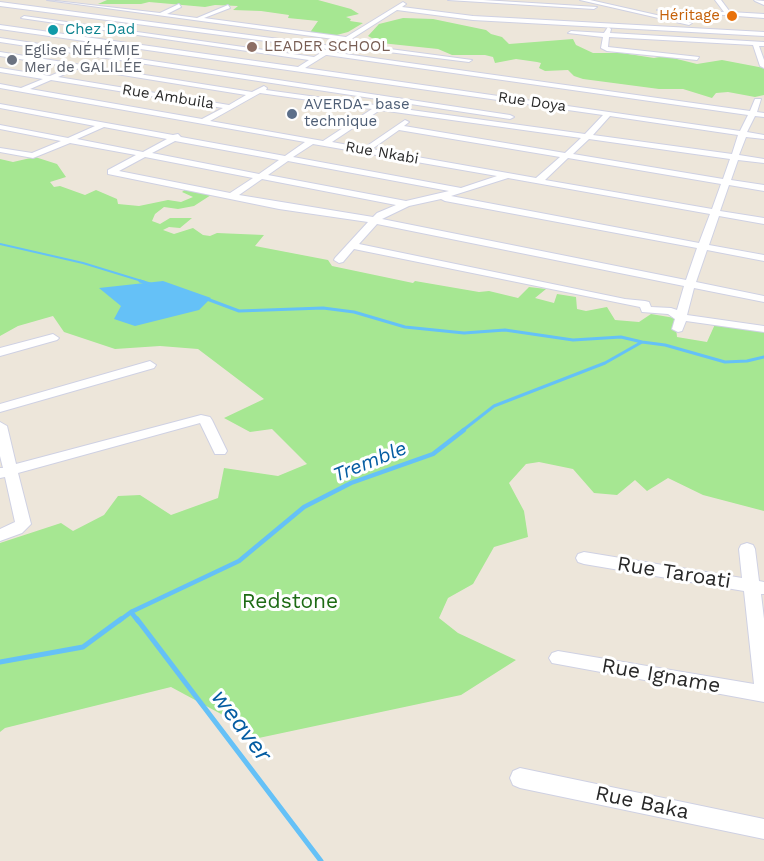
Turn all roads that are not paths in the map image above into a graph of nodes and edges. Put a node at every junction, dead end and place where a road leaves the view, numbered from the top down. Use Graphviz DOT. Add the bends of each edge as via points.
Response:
graph roads {
  1 [pos="50,0"];
  2 [pos="451,0"];
  3 [pos="583,0"];
  4 [pos="757,0"];
  5 [pos="1,2"];
  6 [pos="404,2"];
  7 [pos="532,2"];
  8 [pos="720,3"];
  9 [pos="608,4"];
  10 [pos="764,5"];
  11 [pos="179,6"];
  12 [pos="733,6"];
  13 [pos="228,7"];
  14 [pos="754,7"];
  15 [pos="396,8"];
  16 [pos="458,8"];
  17 [pos="625,9"];
  18 [pos="728,14"];
  19 [pos="160,15"];
  20 [pos="764,15"];
  21 [pos="24,18"];
  22 [pos="99,18"];
  23 [pos="631,18"];
  24 [pos="197,20"];
  25 [pos="674,20"];
  26 [pos="696,21"];
  27 [pos="295,23"];
  28 [pos="524,24"];
  29 [pos="77,26"];
  30 [pos="608,26"];
  31 [pos="0,27"];
  32 [pos="176,28"];
  33 [pos="277,30"];
  34 [pos="723,31"];
  35 [pos="562,32"];
  36 [pos="764,34"];
  37 [pos="52,35"];
  38 [pos="609,35"];
  39 [pos="154,37"];
  40 [pos="260,39"];
  41 [pos="348,39"];
  42 [pos="0,40"];
  43 [pos="764,42"];
  44 [pos="24,44"];
  45 [pos="341,44"];
  46 [pos="755,44"];
  47 [pos="36,46"];
  48 [pos="130,46"];
  49 [pos="334,48"];
  50 [pos="237,49"];
  51 [pos="327,53"];
  52 [pos="0,54"];
  53 [pos="9,56"];
  54 [pos="105,56"];
  55 [pos="216,58"];
  56 [pos="697,58"];
  57 [pos="0,59"];
  58 [pos="316,59"];
  59 [pos="80,66"];
  60 [pos="763,66"];
  61 [pos="194,69"];
  62 [pos="299,69"];
  63 [pos="0,70"];
  64 [pos="454,72"];
  65 [pos="51,78"];
  66 [pos="167,81"];
  67 [pos="275,82"];
  68 [pos="538,84"];
  69 [pos="0,86"];
  70 [pos="22,90"];
  71 [pos="256,92"];
  72 [pos="11,94"];
  73 [pos="141,94"];
  74 [pos="523,100"];
  75 [pos="758,101"];
  76 [pos="0,106"];
  77 [pos="113,106"];
  78 [pos="230,107"];
  79 [pos="378,108"];
  80 [pos="134,110"];
  81 [pos="609,113"];
  82 [pos="754,113"];
  83 [pos="416,114"];
  84 [pos="764,115"];
  85 [pos="510,117"];
  86 [pos="204,122"];
  87 [pos="105,124"];
  88 [pos="502,126"];
  89 [pos="0,127"];
  90 [pos="194,127"];
  91 [pos="399,128"];
  92 [pos="184,132"];
  93 [pos="743,133"];
  94 [pos="764,136"];
  95 [pos="175,137"];
  96 [pos="586,138"];
  97 [pos="70,140"];
  98 [pos="313,140"];
  99 [pos="325,143"];
  100 [pos="0,150"];
  101 [pos="366,150"];
  102 [pos="143,154"];
  103 [pos="736,156"];
  104 [pos="565,157"];
  105 [pos="287,158"];
  106 [pos="764,160"];
  107 [pos="508,175"];
  108 [pos="260,177"];
  109 [pos="538,181"];
  110 [pos="727,182"];
  111 [pos="764,188"];
  112 [pos="462,191"];
  113 [pos="438,196"];
  114 [pos="231,197"];
  115 [pos="406,204"];
  116 [pos="717,213"];
  117 [pos="374,220"];
  118 [pos="764,221"];
  119 [pos="354,246"];
  120 [pos="704,247"];
  121 [pos="764,258"];
  122 [pos="339,260"];
  123 [pos="690,284"];
  124 [pos="764,298"];
  125 [pos="680,317"];
  126 [pos="678,329"];
  127 [pos="764,329"];
  128 [pos="53,338"];
  129 [pos="0,352"];
  130 [pos="150,365"];
  131 [pos="0,408"];
  132 [pos="0,426"];
  133 [pos="220,451"];
  134 [pos="5,471"];
  135 [pos="0,535"];
  136 [pos="747,549"];
  137 [pos="584,558"];
  138 [pos="758,587"];
  139 [pos="558,658"];
  140 [pos="764,693"];
  141 [pos="520,778"];
  142 [pos="764,829"];
  1 -- 19 [label="street"];
  2 -- 7 [label="street"];
  3 -- 9 [label="street"];
  4 -- 10 [label="street"];
  5 -- 22 [label="street"];
  6 -- 15 [label="street"];
  6 -- 16 [label="street"];
  7 -- 9 [label="street"];
  7 -- 28 [label="street"];
  8 -- 12 [label="street"];
  8 -- 18 [label="street"];
  9 -- 17 [label="street"];
  9 -- 30 [label="street"];
  10 -- 14 [label="street"];
  11 -- 19 [label="street"];
  13 -- 24 [label="street"];
  15 -- 28 [label="street"];
  15 -- 41 [label="street"];
  17 -- 18 [label="street"];
  17 -- 25 [label="street"];
  18 -- 20 [label="street"];
  19 -- 24 [label="street"];
  21 -- 29 [label="street"];
  22 -- 29 [label="street"];
  22 -- 32 [label="street"];
  23 -- 25 [label="street"];
  24 -- 32 [label="street"];
  24 -- 33 [label="street"];
  25 -- 26 [label="street"];
  25 -- 34 [label="street"];
  27 -- 33 [label="street"];
  28 -- 30 [label="street"];
  29 -- 37 [label="street"];
  29 -- 39 [label="street"];
  30 -- 34 [label="street"];
  30 -- 38 [label="street"];
  31 -- 37 [label="street, Rue Doya"];
  32 -- 39 [label="street"];
  32 -- 40 [label="street"];
  33 -- 40 [label="street"];
  33 -- 41 [label="street"];
  34 -- 36 [label="street"];
  34 -- 43 [label="street"];
  35 -- 38 [label="street"];
  37 -- 44 [label="street"];
  37 -- 48 [label="street, Rue Doya"];
  38 -- 46 [label="street"];
  38 -- 56 [label="street" via="604,48 607,50"];
  39 -- 48 [label="street"];
  39 -- 50 [label="street"];
  40 -- 49 [label="street"];
  40 -- 50 [label="street"];
  41 -- 45 [label="street"];
  42 -- 44 [label="street"];
  43 -- 46 [label="street"];
  44 -- 47 [label="street"];
  45 -- 49 [label="street"];
  45 -- 64 [label="street" via="469,60"];
  46 -- 60 [label="street"];
  47 -- 53 [label="street"];
  47 -- 54 [label="street"];
  48 -- 54 [label="street"];
  48 -- 55 [label="street, Rue Doya"];
  49 -- 51 [label="street"];
  50 -- 55 [label="street"];
  50 -- 58 [label="street"];
  51 -- 58 [label="street"];
  51 -- 64 [label="street"];
  52 -- 53 [label="street"];
  53 -- 57 [label="street"];
  53 -- 59 [label="street"];
  54 -- 59 [label="street"];
  54 -- 61 [label="street"];
  55 -- 61 [label="street"];
  55 -- 62 [label="street, Rue Doya"];
  58 -- 62 [label="street"];
  59 -- 65 [label="street"];
  59 -- 66 [label="street"];
  61 -- 66 [label="street"];
  61 -- 67 [label="street"];
  62 -- 67 [label="street"];
  62 -- 74 [label="street, Rue Doya"];
  63 -- 65 [label="street, Rue Ambuila"];
  64 -- 68 [label="street"];
  65 -- 70 [label="street"];
  65 -- 73 [label="street, Rue Ambuila"];
  66 -- 71 [label="street"];
  66 -- 73 [label="street"];
  67 -- 71 [label="street"];
  67 -- 85 [label="street"];
  68 -- 74 [label="street"];
  68 -- 82 [label="street"];
  69 -- 70 [label="street, Rue Nkabi"];
  70 -- 72 [label="street"];
  70 -- 77 [label="street, Rue Nkabi"];
  71 -- 78 [label="street"];
  71 -- 79 [label="street"];
  73 -- 77 [label="street"];
  73 -- 78 [label="street, Rue Ambuila"];
  74 -- 81 [label="street, Rue Doya"];
  74 -- 85 [label="street"];
  75 -- 82 [label="street"];
  76 -- 87 [label="street"];
  77 -- 80 [label="street, Rue Nkabi"];
  78 -- 86 [label="street"];
  79 -- 83 [label="street"];
  79 -- 99 [label="street"];
  80 -- 86 [label="street, Rue Nkabi"];
  80 -- 87 [label="street"];
  81 -- 93 [label="street, Rue Doya"];
  81 -- 96 [label="street"];
  82 -- 84 [label="street"];
  82 -- 93 [label="street"];
  83 -- 88 [label="street"];
  83 -- 91 [label="street"];
  85 -- 88 [label="street"];
  86 -- 90 [label="street"];
  86 -- 98 [label="street, Rue Nkabi"];
  87 -- 95 [label="street"];
  87 -- 97 [label="street"];
  88 -- 96 [label="street"];
  89 -- 97 [label="street"];
  91 -- 101 [label="street"];
  91 -- 104 [label="street"];
  92 -- 95 [label="street"];
  93 -- 94 [label="street, Rue Doya"];
  93 -- 103 [label="street"];
  95 -- 102 [label="street"];
  95 -- 105 [label="street"];
  96 -- 103 [label="street"];
  96 -- 104 [label="street"];
  97 -- 100 [label="street" via="33,156"];
  97 -- 102 [label="street"];
  98 -- 99 [label="street, Rue Nkabi"];
  98 -- 105 [label="street"];
  99 -- 101 [label="street, Rue Nkabi"];
  101 -- 107 [label="street, Rue Nkabi"];
  102 -- 108 [label="street"];
  102 -- 114 [label="street" via="111,172"];
  103 -- 106 [label="street"];
  103 -- 110 [label="street"];
  104 -- 109 [label="street"];
  104 -- 110 [label="street"];
  105 -- 108 [label="street"];
  105 -- 112 [label="street"];
  107 -- 109 [label="street, Rue Nkabi"];
  107 -- 112 [label="street"];
  108 -- 114 [label="street"];
  108 -- 115 [label="street"];
  109 -- 116 [label="street, Rue Nkabi"];
  110 -- 111 [label="street"];
  110 -- 116 [label="street"];
  112 -- 113 [label="street"];
  113 -- 115 [label="street"];
  113 -- 120 [label="street"];
  114 -- 117 [label="street"];
  115 -- 117 [label="street"];
  116 -- 118 [label="street, Rue Nkabi"];
  116 -- 120 [label="street"];
  117 -- 119 [label="street"];
  117 -- 123 [label="street"];
  119 -- 122 [label="street"];
  119 -- 125 [label="street" via="645,304 646,310"];
  120 -- 121 [label="street"];
  120 -- 123 [label="street"];
  123 -- 124 [label="street"];
  123 -- 125 [label="street"];
  125 -- 126 [label="street"];
  125 -- 127 [label="street"];
  128 -- 129 [label="street"];
  130 -- 131 [label="street"];
  132 -- 134 [label="street"];
  133 -- 134 [label="street" via="201,419"];
  134 -- 135 [label="street" via="23,524"];
  136 -- 138 [label="street"];
  137 -- 138 [label="street, Rue Taroati"];
  138 -- 140 [label="street"];
  139 -- 140 [label="street, Rue Igname"];
  141 -- 142 [label="street, Rue Baka"];
}
